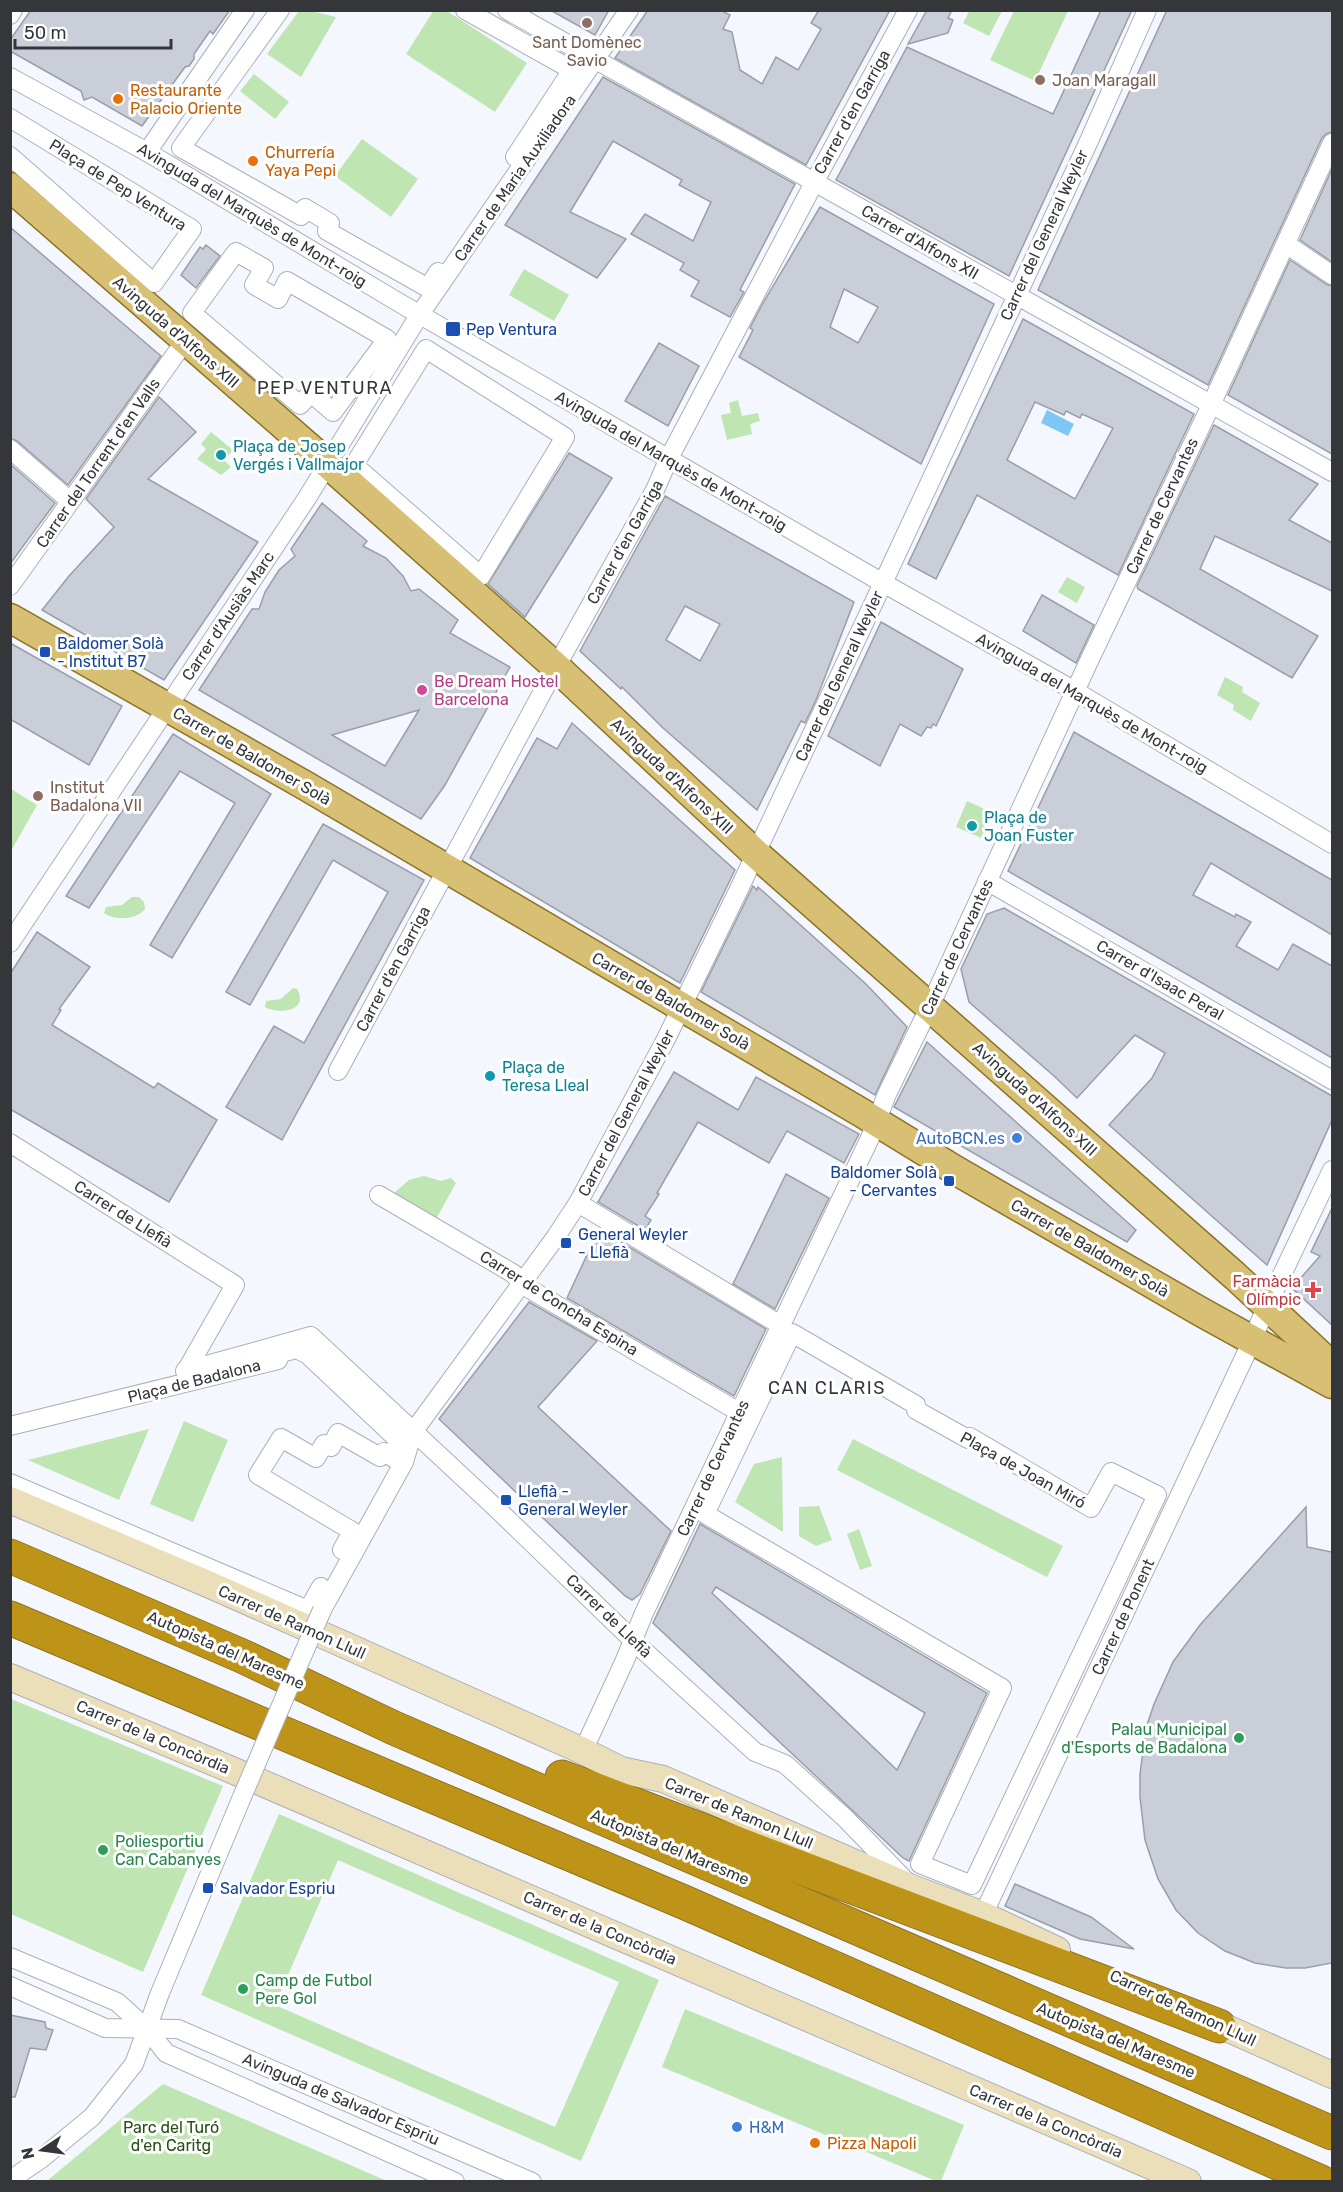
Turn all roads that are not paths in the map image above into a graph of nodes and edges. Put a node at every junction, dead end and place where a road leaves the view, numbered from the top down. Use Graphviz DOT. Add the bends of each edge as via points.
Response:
graph roads {
  1 [pos="14,10"];
  2 [pos="245,10"];
  3 [pos="280,10"];
  4 [pos="465,10"];
  5 [pos="507,10"];
  6 [pos="629,10"];
  7 [pos="908,10"];
  8 [pos="1147,10"];
  9 [pos="10,15"];
  10 [pos="597,60"];
  11 [pos="10,77"];
  12 [pos="10,118"];
  13 [pos="1332,143"];
  14 [pos="147,152"];
  15 [pos="10,156"];
  16 [pos="815,181"];
  17 [pos="10,187"];
  18 [pos="1286,244"];
  19 [pos="236,252"];
  20 [pos="1332,275"];
  21 [pos="1015,296"];
  22 [pos="420,314"];
  23 [pos="185,341"];
  24 [pos="1211,405"];
  25 [pos="10,449"];
  26 [pos="669,458"];
  27 [pos="328,464"];
  28 [pos="1332,472"];
  29 [pos="70,501"];
  30 [pos="481,576"];
  31 [pos="883,583"];
  32 [pos="10,586"];
  33 [pos="10,618"];
  34 [pos="556,667"];
  35 [pos="1075,691"];
  36 [pos="167,707"];
  37 [pos="1332,844"];
  38 [pos="755,854"];
  39 [pos="446,870"];
  40 [pos="987,881"];
  41 [pos="10,943"];
  42 [pos="930,1006"];
  43 [pos="680,1007"];
  44 [pos="338,1071"];
  45 [pos="1332,1080"];
  46 [pos="876,1121"];
  47 [pos="10,1143"];
  48 [pos="1332,1170"];
  49 [pos="379,1195"];
  50 [pos="578,1203"];
  51 [pos="522,1284"];
  52 [pos="1260,1322"];
  53 [pos="782,1326"];
  54 [pos="310,1336"];
  55 [pos="1332,1366"];
  56 [pos="186,1371"];
  57 [pos="1332,1384"];
  58 [pos="740,1412"];
  59 [pos="10,1413"];
  60 [pos="10,1426"];
  61 [pos="413,1432"];
  62 [pos="10,1483"];
  63 [pos="10,1500"];
  64 [pos="10,1556"];
  65 [pos="10,1618"];
  66 [pos="10,1629"];
  67 [pos="55,1637"];
  68 [pos="633,1640"];
  69 [pos="10,1677"];
  70 [pos="1002,1688"];
  71 [pos="394,1728"];
  72 [pos="583,1751"];
  73 [pos="912,1888"];
  74 [pos="983,1915"];
  75 [pos="10,1957"];
  76 [pos="10,1986"];
  77 [pos="1220,2026"];
  78 [pos="148,2030"];
  79 [pos="1332,2076"];
  80 [pos="1332,2133"];
  81 [pos="10,2181"];
  82 [pos="455,2181"];
  83 [pos="532,2181"];
  84 [pos="1188,2181"];
  85 [pos="1321,2181"];
  1 -- 9 [label="street"];
  2 -- 14 [label="street"];
  3 -- 4 [label="street" via="181,148 301,216 305,208 330,223 327,231 428,288 572,70"];
  5 -- 10 [label="street, Carrer d'Alfons XII"];
  6 -- 10 [label="street, Carrer de Maria Auxiliadora"];
  7 -- 16 [label="street, Carrer d'en Garriga"];
  8 -- 21 [label="street, Carrer del General Weyler"];
  10 -- 16 [label="street, Carrer d'Alfons XII"];
  10 -- 22 [label="street, Carrer de Maria Auxiliadora"];
  11 -- 14 [label="street, Avinguda del Marquès de Mont-roig"];
  12 -- 15 [label="street, Plaça de Pep Ventura" via="192,229 154,283"];
  13 -- 18 [label="street, Carrer de Cervantes"];
  14 -- 22 [label="street, Avinguda del Marquès de Mont-roig"];
  16 -- 21 [label="street, Carrer d'Alfons XII"];
  16 -- 26 [label="street, Carrer d'en Garriga"];
  17 -- 23 [label="main road, Avinguda d'Alfons XIII"];
  18 -- 20 [label="street"];
  18 -- 24 [label="street, Carrer de Cervantes"];
  19 -- 19 [label="street" via="264,268 254,285 278,299 287,281 387,339 333,412 311,393 300,405 192,313"];
  21 -- 24 [label="street, Carrer d'Alfons XII"];
  21 -- 31 [label="street, Carrer del General Weyler"];
  22 -- 26 [label="street, Avinguda del Marquès de Mont-roig"];
  22 -- 27 [label="street, Carrer d'Ausiàs Marc"];
  23 -- 27 [label="main road, Avinguda d'Alfons XIII"];
  23 -- 29 [label="street, Carrer del Torrent d'en Valls"];
  24 -- 28 [label="street, Carrer d'Alfons XII"];
  24 -- 35 [label="street, Carrer de Cervantes"];
  25 -- 29 [label="street"];
  26 -- 31 [label="street, Avinguda del Marquès de Mont-roig"];
  26 -- 34 [label="street, Carrer d'en Garriga"];
  27 -- 34 [label="main road, Avinguda d'Alfons XIII"];
  27 -- 36 [label="street, Carrer d'Ausiàs Marc"];
  29 -- 32 [label="street, Carrer del Torrent d'en Valls"];
  30 -- 30 [label="street" via="566,437 426,349 354,465"];
  31 -- 35 [label="street, Avinguda del Marquès de Mont-roig"];
  31 -- 38 [label="street, Carrer del General Weyler"];
  33 -- 36 [label="main road, Carrer de Baldomer Solà"];
  34 -- 38 [label="main road, Avinguda d'Alfons XIII"];
  34 -- 39 [label="street, Carrer d'en Garriga"];
  35 -- 37 [label="street, Avinguda del Marquès de Mont-roig"];
  35 -- 40 [label="street, Carrer de Cervantes"];
  36 -- 39 [label="main road, Carrer de Baldomer Solà"];
  36 -- 41 [label="street, Carrer d'Ausiàs Marc"];
  38 -- 42 [label="main road, Avinguda d'Alfons XIII"];
  38 -- 43 [label="street, Carrer del General Weyler"];
  39 -- 43 [label="main road, Carrer de Baldomer Solà"];
  39 -- 44 [label="street, Carrer d'en Garriga"];
  40 -- 42 [label="street, Carrer de Cervantes"];
  40 -- 45 [label="street, Carrer d'Isaac Peral"];
  42 -- 46 [label="street, Carrer de Cervantes"];
  42 -- 52 [label="main road, Avinguda d'Alfons XIII"];
  43 -- 46 [label="main road, Carrer de Baldomer Solà"];
  43 -- 50 [label="street, Carrer del General Weyler"];
  46 -- 52 [label="main road, Carrer de Baldomer Solà" via="1224,1324"];
  46 -- 53 [label="street, Carrer de Cervantes"];
  47 -- 56 [label="street, Carrer de Llefià" via="235,1285"];
  48 -- 52 [label="street, Carrer de Ponent"];
  49 -- 51 [label="street, Carrer de Concha Espina" via="514,1274"];
  50 -- 51 [label="street, Carrer del General Weyler"];
  50 -- 53 [label="street"];
  51 -- 58 [label="street, Carrer de Concha Espina"];
  51 -- 61 [label="street, Carrer del General Weyler"];
  52 -- 55 [label="main road, Avinguda d'Alfons XIII"];
  52 -- 57 [label="main road, Carrer de Baldomer Solà"];
  52 -- 74 [label="street, Carrer de Ponent"];
  53 -- 58 [label="street, Carrer de Cervantes"];
  54 -- 56 [label="street, Plaça de Badalona"];
  54 -- 61 [label="street, Carrer de Llefià"];
  56 -- 59 [label="street, Plaça de Badalona"];
  58 -- 68 [label="street, Carrer de Cervantes"];
  60 -- 62 [label="street, Plaça de Badalona" via="278,1360 281,1353 296,1350 307,1354 395,1437 399,1446 394,1459 384,1452 380,1457 338,1433 331,1447 324,1444 316,1458 281,1438 258,1475 352,1531 308,1610"];
  61 -- 68 [label="street, Carrer de Llefià"];
  61 -- 78 [label="street, Carrer del General Weyler, bridge" via="404,1462 322,1610 160,1992"];
  63 -- 72 [label="street, Carrer de Ramon Llull"];
  64 -- 71 [label="highway, Autopista del Maresme" via="242,1656"];
  65 -- 67 [label="highway"];
  66 -- 67 [label="highway"];
  67 -- 85 [label="highway" via="686,1903"];
  68 -- 72 [label="street, Carrer de Cervantes"];
  68 -- 73 [label="street, Carrer de Llefià" via="755,1752 785,1764 845,1818"];
  69 -- 84 [label="street, Carrer de la Concòrdia"];
  70 -- 70 [label="street, Plaça de Joan Miró" via="920,1864 972,1885 1157,1495 1111,1472 1091,1508 916,1410 916,1405 792,1333 705,1514"];
  71 -- 77 [label="highway" via="539,1768"];
  71 -- 80 [label="highway, Autopista del Maresme"];
  72 -- 73 [label="street, Carrer de Ramon Llull" via="621,1770 663,1779"];
  73 -- 74 [label="street, Carrer de Ramon Llull"];
  74 -- 77 [label="street, Carrer de Ramon Llull"];
  75 -- 78 [label="street, Avinguda de Salvador Espriu" via="117,2001"];
  76 -- 78 [label="street, Avinguda de Salvador Espriu" via="105,2028"];
  77 -- 79 [label="street, Carrer de Ramon Llull"];
  78 -- 81 [label="street, Carrer del General Weyler" via="134,2064 92,2117"];
  78 -- 82 [label="street, Avinguda de Salvador Espriu" via="166,2053"];
  78 -- 83 [label="street, Avinguda de Salvador Espriu" via="177,2029"];
}
